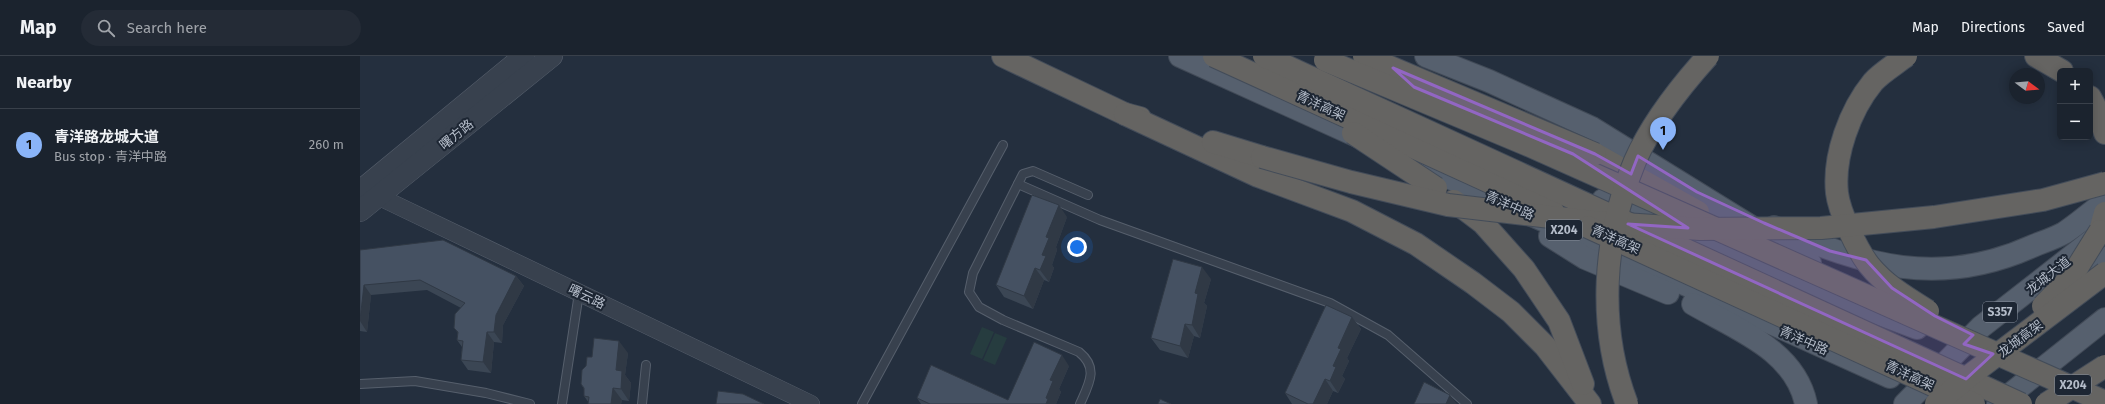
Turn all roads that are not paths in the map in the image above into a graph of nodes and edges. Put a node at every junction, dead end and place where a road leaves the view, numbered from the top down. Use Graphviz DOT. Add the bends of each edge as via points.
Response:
graph roads {
  1 [pos="524,56"];
  2 [pos="552,56"];
  3 [pos="1003,56"];
  4 [pos="1180,56"];
  5 [pos="1209,56"];
  6 [pos="1214,56"];
  7 [pos="1264,56"];
  8 [pos="1282,56"];
  9 [pos="1316,56"];
  10 [pos="1364,56"];
  11 [pos="1378,56"];
  12 [pos="1426,56"];
  13 [pos="1708,56"];
  14 [pos="1906,56"];
  15 [pos="2036,56"];
  16 [pos="2057,68"];
  17 [pos="2093,103"];
  18 [pos="1125,114"];
  19 [pos="2105,133"];
  20 [pos="1003,145"];
  21 [pos="2105,183"];
  22 [pos="1018,184"];
  23 [pos="1463,184"];
  24 [pos="367,192"];
  25 [pos="1697,192"];
  26 [pos="1088,195"];
  27 [pos="2105,202"];
  28 [pos="360,210"];
  29 [pos="2105,213"];
  30 [pos="2105,230"];
  31 [pos="1724,251"];
  32 [pos="2105,258"];
  33 [pos="1788,262"];
  34 [pos="2105,273"];
  35 [pos="579,293"];
  36 [pos="1693,304"];
  37 [pos="2105,319"];
  38 [pos="1910,326"];
  39 [pos="1964,344"];
  40 [pos="1832,352"];
  41 [pos="1995,354"];
  42 [pos="646,365"];
  43 [pos="2105,366"];
  44 [pos="2041,371"];
  45 [pos="1969,376"];
  46 [pos="360,384"];
  47 [pos="1912,397"];
  48 [pos="2099,399"];
  49 [pos="530,404"];
  50 [pos="562,404"];
  51 [pos="642,404"];
  52 [pos="811,404"];
  53 [pos="862,404"];
  54 [pos="1080,404"];
  55 [pos="1467,404"];
  56 [pos="1589,404"];
  57 [pos="1627,404"];
  58 [pos="1806,404"];
  59 [pos="1936,404"];
  60 [pos="1948,404"];
  61 [pos="1972,404"];
  62 [pos="1998,404"];
  63 [pos="2021,404"];
  64 [pos="2046,404"];
  1 -- 24 [label="street, 曙方路"];
  2 -- 24 [label="street, 曙方路"];
  3 -- 18 [label="highway"];
  4 -- 23 [label="main road, 青洋中路 / X204"];
  5 -- 56 [label="highway, bridge" via="1360,137 1483,223 1524,269 1559,321"];
  6 -- 61 [label="highway, 青洋高架, bridge" via="1746,298"];
  7 -- 63 [label="highway, 青洋高架, bridge"];
  8 -- 31 [label="main road, X204" via="1606,202"];
  9 -- 33 [label="highway, bridge" via="1528,145"];
  10 -- 33 [label="highway, bridge" via="1595,154"];
  11 -- 31 [label="main road" via="1414,86 1573,154"];
  12 -- 25 [label="main road" via="1489,81 1592,128"];
  13 -- 57 [label="highway, bridge" via="1659,118 1636,160 1620,204 1610,253 1607,302 1610,344"];
  14 -- 48 [label="highway, bridge" via="1873,82 1850,119 1840,151 1837,193 1852,235 1869,264 1892,288 1935,316"];
  15 -- 16 [label="highway"];
  17 -- 19 [label="highway"];
  18 -- 21 [label="highway, bridge" via="1270,159 1440,203 1593,222 1700,229 1821,228 1934,217 2043,200"];
  18 -- 56 [label="highway" via="1258,176 1352,211 1416,244 1511,312 1546,346"];
  20 -- 53 [label="lane"];
  22 -- 26 [label="lane" via="1023,174 1033,171"];
  22 -- 54 [label="lane" via="973,273 969,292 979,307 1003,320 1079,352 1089,359 1091,372 1088,388"];
  22 -- 55 [label="lane" via="1100,220 1330,303 1388,335"];
  23 -- 36 [label="main road" via="1586,258"];
  23 -- 40 [label="main road, 青洋中路 / X204"];
  24 -- 28 [label="street, 曙方路"];
  24 -- 35 [label="street, 曙云路"];
  25 -- 27 [label="main road" via="1830,251 1875,263 1919,270 1967,268 2015,254 2064,233"];
  25 -- 38 [label="main road"];
  29 -- 45 [label="highway, bridge" via="2100,231 2072,276"];
  30 -- 39 [label="main road, 龙城大道 / S357" via="1981,327"];
  31 -- 38 [label="main road, X204"];
  32 -- 41 [label="main road"];
  33 -- 48 [label="highway, bridge"];
  34 -- 45 [label="highway, 龙城高架, bridge"];
  35 -- 50 [label="lane"];
  35 -- 52 [label="street, 曙云路"];
  36 -- 40 [label="main road"];
  36 -- 58 [label="main road" via="1774,351 1787,364"];
  37 -- 44 [label="main road"];
  38 -- 39 [label="main road, X204"];
  39 -- 41 [label="main road, X204"];
  39 -- 47 [label="main road, 龙城大道 / S357"];
  40 -- 47 [label="main road, 青洋中路 / X204"];
  41 -- 44 [label="main road, X204"];
  41 -- 61 [label="main road" via="1971,388"];
  42 -- 51 [label="lane"];
  43 -- 64 [label="highway, bridge"];
  44 -- 48 [label="main road, X204"];
  44 -- 62 [label="main road"];
  45 -- 59 [label="highway, 龙城高架, bridge"];
  46 -- 49 [label="lane" via="415,381 486,393"];
  47 -- 60 [label="main road, 青洋中路 / X204"];
}
